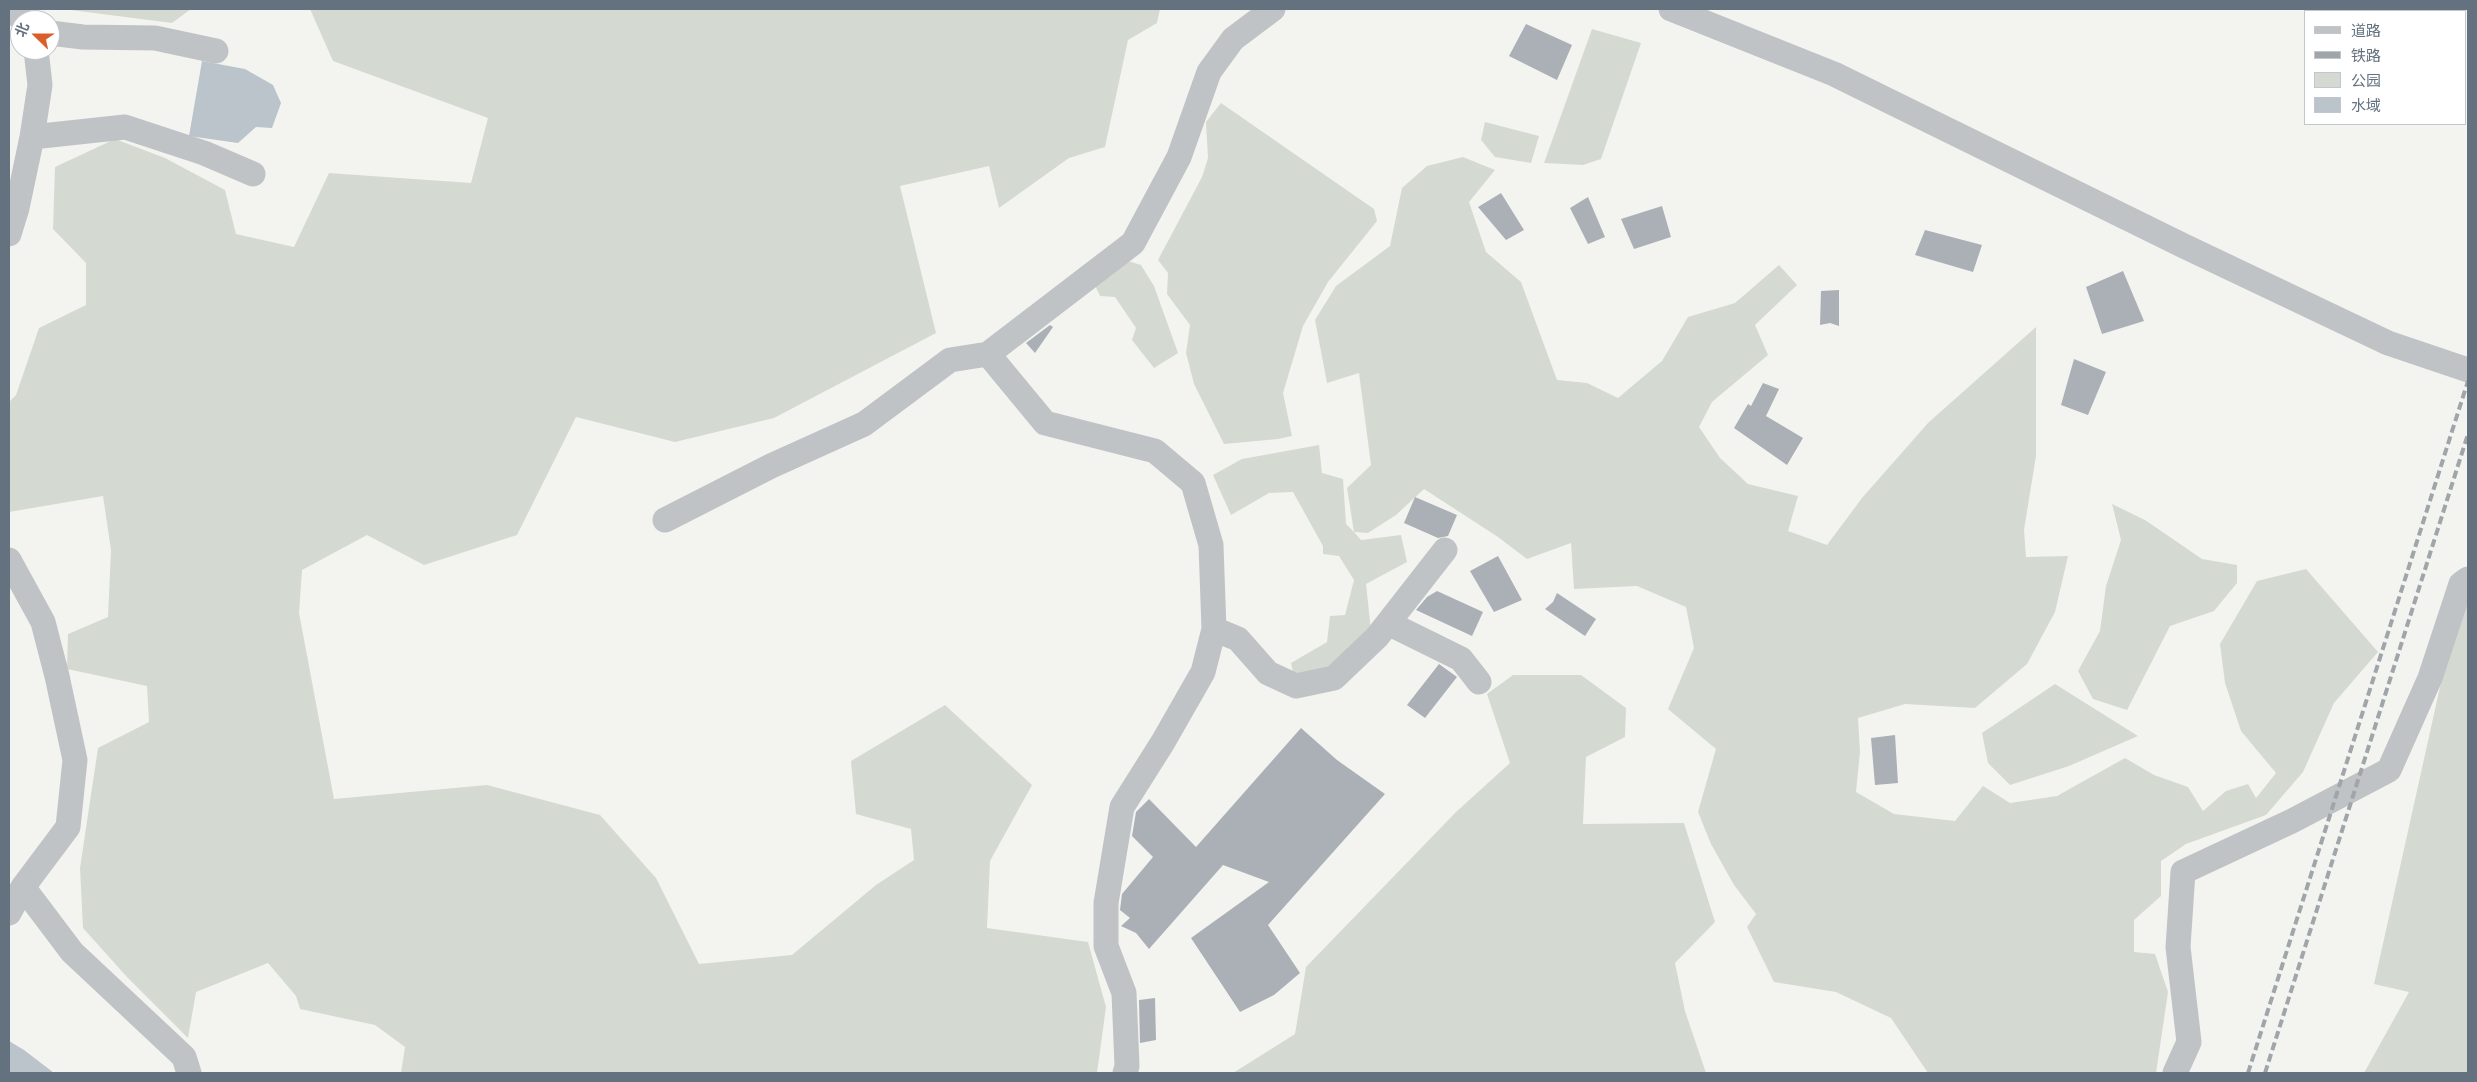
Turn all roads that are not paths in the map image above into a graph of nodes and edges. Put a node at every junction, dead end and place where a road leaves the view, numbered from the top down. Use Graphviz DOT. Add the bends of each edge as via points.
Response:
graph roads {
  1 [pos="1273,9"];
  2 [pos="1671,9"];
  3 [pos="60,34"];
  4 [pos="216,50"];
  5 [pos="37,60"];
  6 [pos="32,137"];
  7 [pos="253,174"];
  8 [pos="9,234"];
  9 [pos="988,354"];
  10 [pos="2468,370"];
  11 [pos="665,520"];
  12 [pos="1445,550"];
  13 [pos="9,560"];
  14 [pos="2468,579"];
  15 [pos="1388,623"];
  16 [pos="1214,629"];
  17 [pos="1479,682"];
  18 [pos="23,887"];
  19 [pos="9,912"];
  20 [pos="189,1073"];
  21 [pos="1125,1073"];
  22 [pos="2175,1073"];
  1 -- 9 [label="street" via="1233,39 1209,72 1179,157 1132,243"];
  2 -- 10 [label="street" via="1834,74 2177,243 2388,342"];
  3 -- 4 [label="street" via="155,38"];
  5 -- 6 [label="street" via="40,85"];
  6 -- 7 [label="street" via="125,127 204,153"];
  6 -- 8 [label="street"];
  9 -- 11 [label="street" via="950,360 864,424 771,466"];
  9 -- 16 [label="street" via="1045,423 1155,451 1193,482 1212,545"];
  12 -- 15 [label="street"];
  13 -- 18 [label="street" via="43,622 74,760 68,827"];
  14 -- 22 [label="street" via="2461,584 2430,678 2389,770 2292,821 2183,872 2178,947 2189,1042"];
  15 -- 16 [label="street" via="1334,678 1296,686 1268,673 1238,639"];
  15 -- 17 [label="street" via="1461,659"];
  16 -- 21 [label="street" via="1203,672 1122,807 1106,903 1106,946 1124,993 1128,1066"];
  18 -- 19 [label="street"];
  18 -- 20 [label="street" via="72,952 184,1057"];
}
